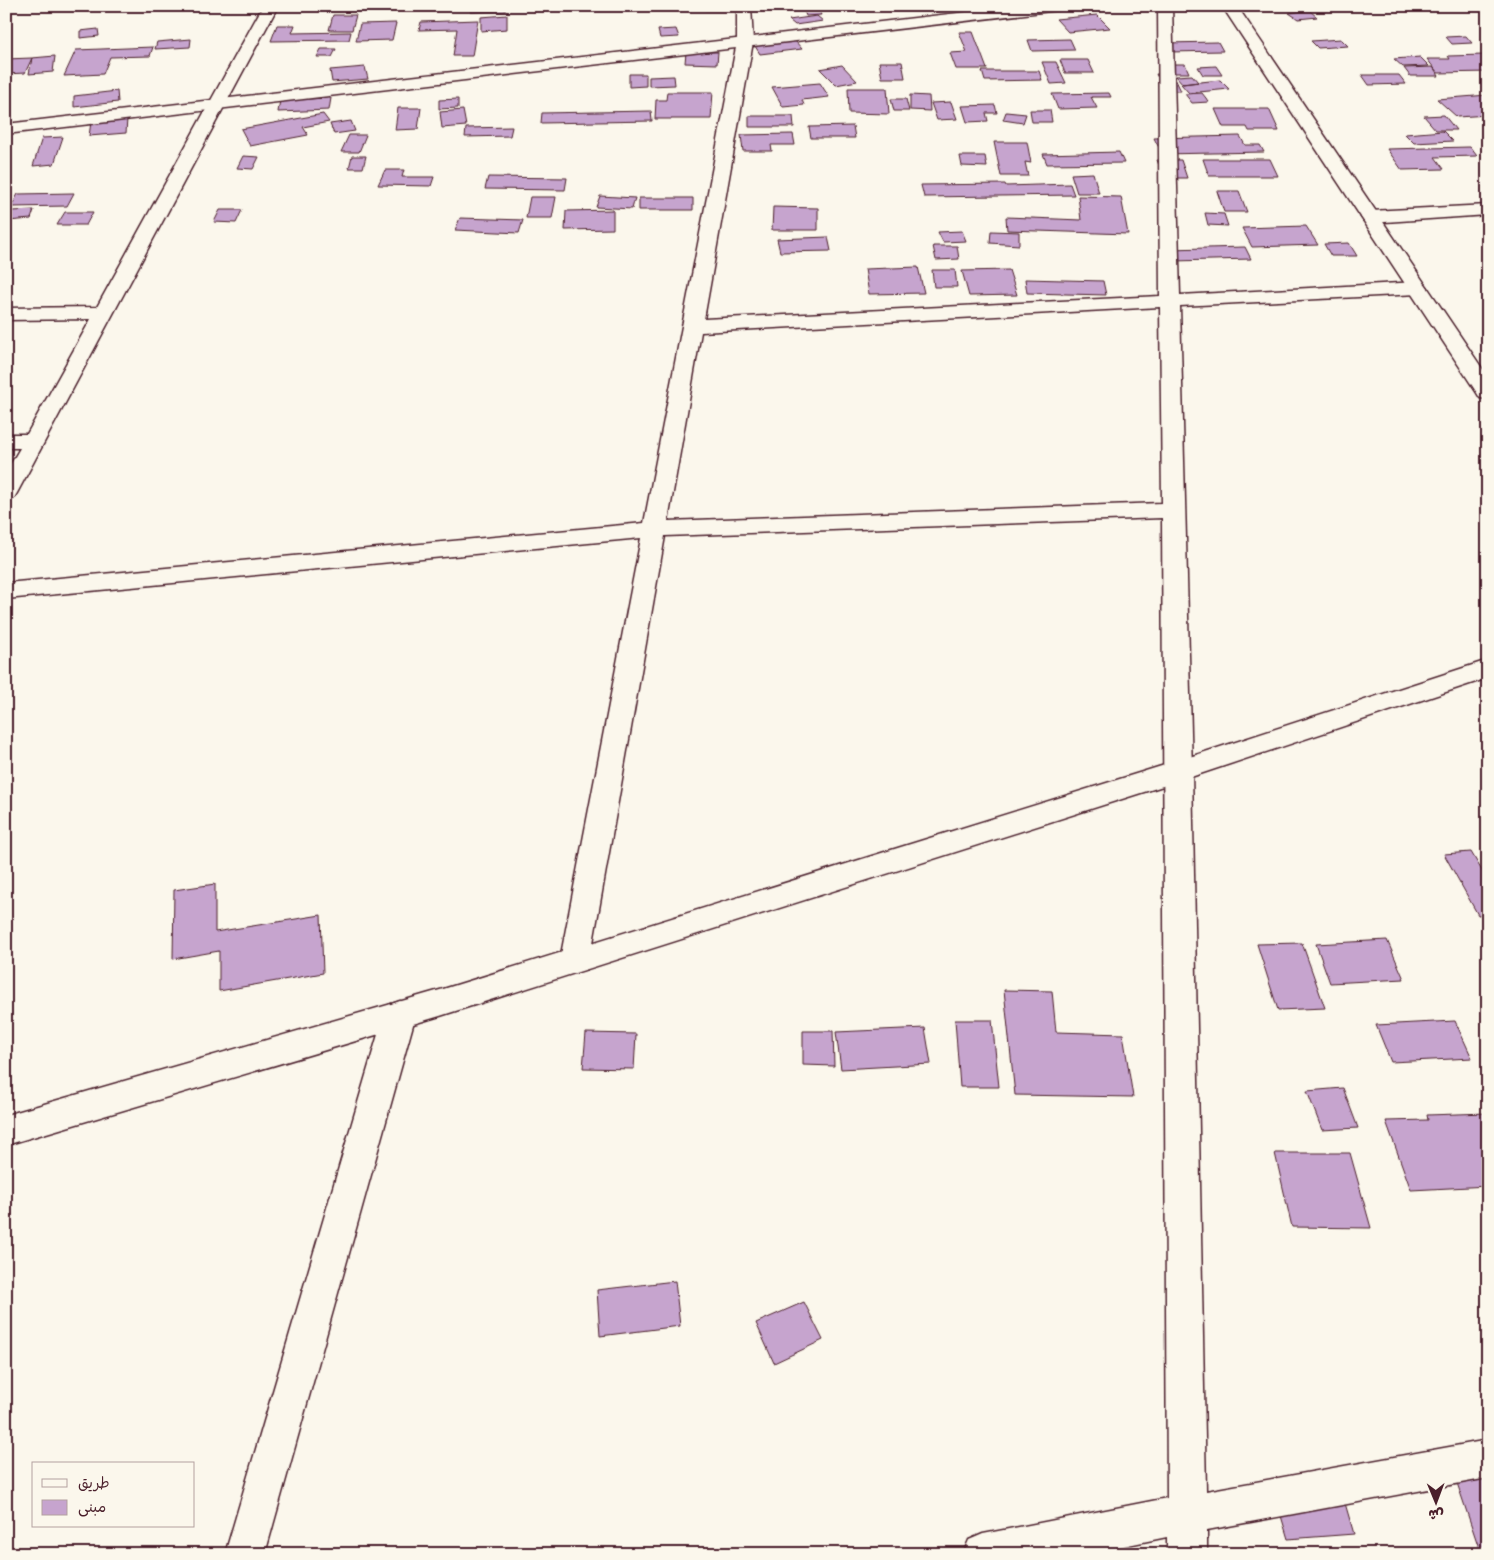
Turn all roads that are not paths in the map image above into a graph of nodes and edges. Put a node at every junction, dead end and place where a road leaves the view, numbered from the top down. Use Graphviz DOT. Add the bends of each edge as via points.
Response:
graph roads {
  1 [pos="271,6"];
  2 [pos="744,6"];
  3 [pos="1059,6"];
  4 [pos="1165,6"];
  5 [pos="1229,6"];
  6 [pos="745,42"];
  7 [pos="218,103"];
  8 [pos="6,129"];
  9 [pos="1488,210"];
  10 [pos="1370,217"];
  11 [pos="1418,288"];
  12 [pos="1170,301"];
  13 [pos="104,313"];
  14 [pos="6,314"];
  15 [pos="693,326"];
  16 [pos="1488,393"];
  17 [pos="6,441"];
  18 [pos="35,441"];
  19 [pos="6,493"];
  20 [pos="1173,510"];
  21 [pos="655,529"];
  22 [pos="6,591"];
  23 [pos="1488,669"];
  24 [pos="1178,771"];
  25 [pos="575,960"];
  26 [pos="400,1014"];
  27 [pos="6,1130"];
  28 [pos="1488,1460"];
  29 [pos="1185,1514"];
  30 [pos="245,1554"];
  31 [pos="983,1554"];
  32 [pos="1187,1554"];
  1 -- 7 [label="street"];
  2 -- 6 [label="street"];
  3 -- 6 [label="street"];
  4 -- 12 [label="street"];
  5 -- 10 [label="street"];
  6 -- 7 [label="street"];
  6 -- 15 [label="street"];
  7 -- 8 [label="street"];
  7 -- 13 [label="street"];
  9 -- 10 [label="street"];
  10 -- 11 [label="street"];
  11 -- 12 [label="street"];
  11 -- 16 [label="street"];
  12 -- 15 [label="street"];
  12 -- 20 [label="street"];
  13 -- 14 [label="street"];
  13 -- 18 [label="street"];
  15 -- 21 [label="street"];
  17 -- 18 [label="street"];
  18 -- 19 [label="street"];
  20 -- 21 [label="street"];
  20 -- 24 [label="street"];
  21 -- 22 [label="street"];
  21 -- 25 [label="street"];
  23 -- 24 [label="street"];
  24 -- 25 [label="street"];
  24 -- 29 [label="street"];
  25 -- 26 [label="street"];
  26 -- 27 [label="street"];
  26 -- 30 [label="street"];
  28 -- 29 [label="street"];
  29 -- 31 [label="street"];
  29 -- 32 [label="street"];
}
